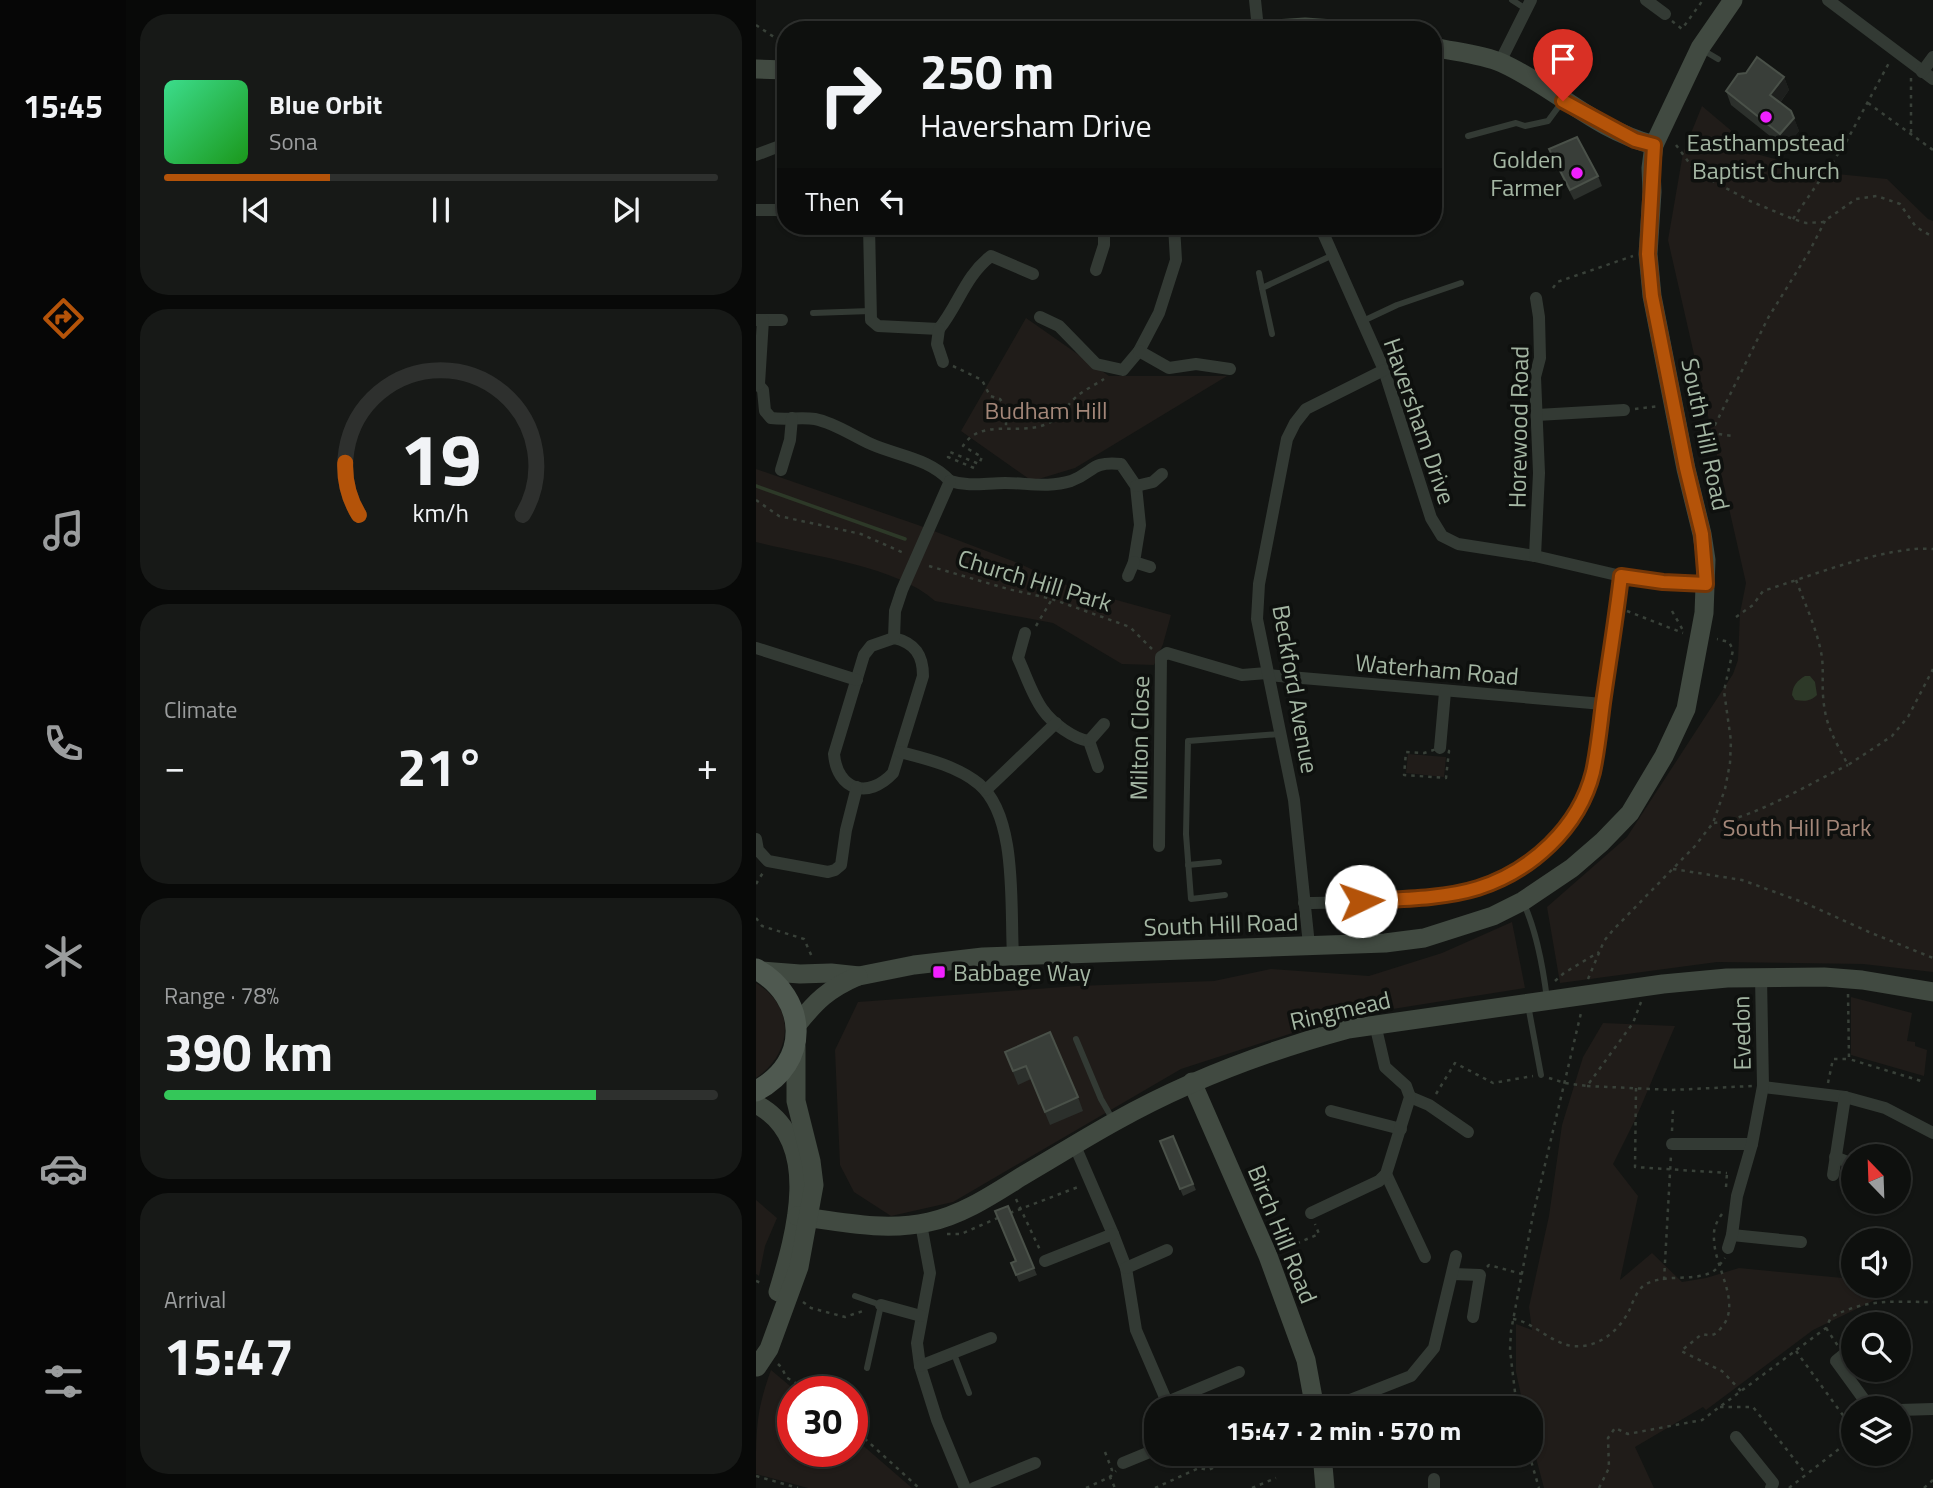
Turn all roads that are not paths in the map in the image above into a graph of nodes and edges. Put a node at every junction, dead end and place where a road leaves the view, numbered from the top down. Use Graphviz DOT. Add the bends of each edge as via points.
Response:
graph roads {
  1 [pos="1255,0"];
  2 [pos="1512,0"];
  3 [pos="1646,0"];
  4 [pos="1733,0"];
  5 [pos="1828,0"];
  6 [pos="1529,4"];
  7 [pos="1665,14"];
  8 [pos="1256,21"];
  9 [pos="1700,48"];
  10 [pos="1442,49"];
  11 [pos="1933,57"];
  12 [pos="1718,59"];
  13 [pos="1500,62"];
  14 [pos="756,69"];
  15 [pos="777,70"];
  16 [pos="1922,75"];
  17 [pos="1563,101"];
  18 [pos="1468,136"];
  19 [pos="1654,145"];
  20 [pos="777,147"];
  21 [pos="756,155"];
  22 [pos="756,210"];
  23 [pos="777,210"];
  24 [pos="869,235"];
  25 [pos="1104,235"];
  26 [pos="1175,235"];
  27 [pos="1324,235"];
  28 [pos="1334,255"];
  29 [pos="1096,270"];
  30 [pos="1259,273"];
  31 [pos="1033,274"];
  32 [pos="1461,283"];
  33 [pos="1262,288"];
  34 [pos="1536,299"];
  35 [pos="870,311"];
  36 [pos="813,313"];
  37 [pos="1040,317"];
  38 [pos="760,320"];
  39 [pos="782,320"];
  40 [pos="1363,321"];
  41 [pos="939,329"];
  42 [pos="1272,334"];
  43 [pos="1139,351"];
  44 [pos="943,362"];
  45 [pos="1230,369"];
  46 [pos="1384,370"];
  47 [pos="757,383"];
  48 [pos="1624,410"];
  49 [pos="1537,415"];
  50 [pos="792,418"];
  51 [pos="781,470"];
  52 [pos="1162,474"];
  53 [pos="950,481"];
  54 [pos="1136,486"];
  55 [pos="1535,556"];
  56 [pos="1134,562"];
  57 [pos="1150,567"];
  58 [pos="1128,576"];
  59 [pos="1621,576"];
  60 [pos="1706,584"];
  61 [pos="1030,631"];
  62 [pos="894,638"];
  63 [pos="756,648"];
  64 [pos="1268,674"];
  65 [pos="857,680"];
  66 [pos="1445,692"];
  67 [pos="1603,704"];
  68 [pos="1056,723"];
  69 [pos="1104,724"];
  70 [pos="1280,734"];
  71 [pos="1089,741"];
  72 [pos="1440,748"];
  73 [pos="900,752"];
  74 [pos="1098,766"];
  75 [pos="857,787"];
  76 [pos="986,790"];
  77 [pos="756,839"];
  78 [pos="1159,846"];
  79 [pos="1219,862"];
  80 [pos="1188,865"];
  81 [pos="1225,895"];
  82 [pos="1523,901"];
  83 [pos="1304,904"];
  84 [pos="1309,945"];
  85 [pos="1013,955"];
  86 [pos="758,970"];
  87 [pos="859,976"];
  88 [pos="1761,978"];
  89 [pos="1933,992"];
  90 [pos="1551,1000"];
  91 [pos="1527,1003"];
  92 [pos="1375,1024"];
  93 [pos="796,1035"];
  94 [pos="1076,1039"];
  95 [pos="1541,1075"];
  96 [pos="1192,1082"];
  97 [pos="1763,1086"];
  98 [pos="756,1091"];
  99 [pos="1410,1097"];
  100 [pos="1845,1097"];
  101 [pos="756,1104"];
  102 [pos="1331,1111"];
  103 [pos="1114,1122"];
  104 [pos="1401,1129"];
  105 [pos="1468,1132"];
  106 [pos="1933,1133"];
  107 [pos="1672,1144"];
  108 [pos="1752,1144"];
  109 [pos="1075,1146"];
  110 [pos="1835,1157"];
  111 [pos="1841,1159"];
  112 [pos="1386,1174"];
  113 [pos="1833,1175"];
  114 [pos="814,1185"];
  115 [pos="1311,1213"];
  116 [pos="803,1217"];
  117 [pos="842,1224"];
  118 [pos="921,1224"];
  119 [pos="1114,1234"];
  120 [pos="1801,1242"];
  121 [pos="1167,1250"];
  122 [pos="1456,1256"];
  123 [pos="1425,1257"];
  124 [pos="1045,1261"];
  125 [pos="1126,1268"];
  126 [pos="1453,1273"];
  127 [pos="855,1296"];
  128 [pos="881,1305"];
  129 [pos="921,1316"];
  130 [pos="1473,1317"];
  131 [pos="991,1338"];
  132 [pos="954,1354"];
  133 [pos="761,1365"];
  134 [pos="920,1366"];
  135 [pos="867,1368"];
  136 [pos="1239,1373"];
  137 [pos="969,1393"];
  138 [pos="1164,1396"];
  139 [pos="1190,1396"];
  140 [pos="1313,1396"];
  141 [pos="1360,1396"];
  142 [pos="1933,1409"];
  143 [pos="1911,1410"];
  144 [pos="1736,1437"];
  145 [pos="1144,1454"];
  146 [pos="1035,1463"];
  147 [pos="1122,1463"];
  148 [pos="1323,1466"];
  149 [pos="965,1488"];
  150 [pos="974,1488"];
  151 [pos="1325,1488"];
  152 [pos="1771,1488"];
  1 -- 8 [label="street"];
  2 -- 6 [label="lane"];
  3 -- 7 [label="street"];
  4 -- 9 [label="street, South Hill Road"];
  5 -- 16 [label="street"];
  6 -- 13 [label="street"];
  9 -- 12 [label="lane"];
  9 -- 19 [label="street, South Hill Road"];
  10 -- 13 [label="street"];
  11 -- 16 [label="street"];
  13 -- 17 [label="street"];
  14 -- 15 [label="street"];
  17 -- 18 [label="lane" via="1548,121"];
  17 -- 19 [label="street" via="1635,140"];
  19 -- 60 [label="street, South Hill Road" via="1645,209 1652,296 1702,534"];
  20 -- 21 [label="street"];
  22 -- 23 [label="street"];
  24 -- 35 [label="street"];
  25 -- 29 [label="street"];
  26 -- 43 [label="street" via="1176,260 1159,313"];
  27 -- 28 [label="street, Haversham Drive"];
  28 -- 33 [label="lane"];
  28 -- 40 [label="street, Haversham Drive"];
  30 -- 33 [label="lane"];
  31 -- 41 [label="street" via="991,256 972,274"];
  32 -- 40 [label="lane"];
  33 -- 42 [label="lane"];
  34 -- 49 [label="street, Horewood Road"];
  35 -- 36 [label="lane"];
  35 -- 41 [label="street" via="878,326"];
  37 -- 43 [label="street" via="1059,326 1096,364 1123,370"];
  38 -- 39 [label="street"];
  38 -- 47 [label="street"];
  40 -- 46 [label="street, Haversham Drive"];
  41 -- 44 [label="street" via="937,344"];
  43 -- 45 [label="street" via="1169,368"];
  46 -- 55 [label="street, Haversham Drive" via="1431,518 1442,536 1458,544"];
  46 -- 64 [label="street, Beckford Avenue" via="1306,409 1287,439 1259,584 1257,619"];
  47 -- 50 [label="street" via="763,390 766,414"];
  48 -- 49 [label="street"];
  49 -- 55 [label="street, Horewood Road"];
  50 -- 51 [label="street"];
  50 -- 53 [label="street" via="824,422 925,462"];
  52 -- 54 [label="street"];
  53 -- 54 [label="street" via="1042,486 1071,480 1102,462 1121,464"];
  53 -- 62 [label="street" via="902,590"];
  54 -- 56 [label="street" via="1140,525"];
  55 -- 59 [label="street, Haversham Drive"];
  56 -- 57 [label="street"];
  56 -- 58 [label="street"];
  59 -- 60 [label="street, Haversham Drive"];
  59 -- 67 [label="street"];
  60 -- 82 [label="street, South Hill Road" via="1686,709 1664,756 1630,813 1602,842"];
  61 -- 68 [label="street" via="1018,658 1043,710"];
  62 -- 65 [label="street" via="871,646"];
  62 -- 73 [label="street" via="906,641 923,661 923,676"];
  63 -- 65 [label="street"];
  64 -- 66 [label="street, Waterham Road"];
  64 -- 70 [label="street, Beckford Avenue"];
  64 -- 78 [label="street, Milton Close" via="1242,675 1167,653 1161,657"];
  65 -- 75 [label="street" via="834,754 835,769 844,782"];
  66 -- 67 [label="street, Waterham Road"];
  66 -- 72 [label="street"];
  67 -- 83 [label="street" via="1592,774 1580,809 1533,860 1474,889 1407,899"];
  68 -- 71 [label="street"];
  68 -- 76 [label="street"];
  69 -- 71 [label="street"];
  70 -- 80 [label="lane" via="1188,741"];
  70 -- 83 [label="street, Beckford Avenue" via="1294,800"];
  71 -- 74 [label="street"];
  73 -- 75 [label="street" via="893,773 883,784"];
  73 -- 76 [label="street" via="946,765"];
  75 -- 77 [label="street" via="841,865 835,870 768,861 758,850"];
  76 -- 85 [label="street" via="1002,821 1008,849"];
  79 -- 80 [label="lane"];
  80 -- 81 [label="lane" via="1191,899"];
  82 -- 84 [label="street, South Hill Road" via="1424,938"];
  82 -- 90 [label="lane"];
  83 -- 84 [label="street, Beckford Avenue"];
  84 -- 85 [label="street, South Hill Road"];
  85 -- 87 [label="street, South Hill Road"];
  86 -- 87 [label="street, South Hill Road"];
  86 -- 93 [label="main road" via="785,994"];
  87 -- 93 [label="street" via="818,999"];
  88 -- 89 [label="street, Ringmead" via="1862,980"];
  88 -- 90 [label="street, Ringmead" via="1663,984"];
  88 -- 97 [label="street, Evedon"];
  90 -- 91 [label="street, Ringmead"];
  91 -- 92 [label="street, Ringmead"];
  91 -- 95 [label="lane"];
  92 -- 96 [label="street, Ringmead" via="1298,1042"];
  92 -- 99 [label="street" via="1385,1067 1406,1086"];
  93 -- 98 [label="main road" via="781,1072"];
  93 -- 114 [label="street" via="796,1101"];
  94 -- 103 [label="lane"];
  96 -- 103 [label="street, Ringmead"];
  96 -- 140 [label="street, Birch Hill Road" via="1268,1256 1306,1360"];
  97 -- 100 [label="street, Evedon"];
  97 -- 108 [label="street, Evedon"];
  99 -- 104 [label="street"];
  99 -- 105 [label="street"];
  100 -- 106 [label="street, Evedon" via="1885,1108"];
  100 -- 110 [label="street"];
  101 -- 116 [label="street" via="776,1119 793,1152"];
  102 -- 104 [label="street"];
  103 -- 109 [label="street, Ringmead"];
  104 -- 112 [label="street"];
  107 -- 108 [label="street"];
  108 -- 120 [label="street, Evedon" via="1730,1242"];
  109 -- 118 [label="street, Ringmead" via="965,1208"];
  109 -- 119 [label="street"];
  110 -- 111 [label="street"];
  110 -- 113 [label="street"];
  112 -- 115 [label="street"];
  112 -- 123 [label="street"];
  114 -- 116 [label="street"];
  114 -- 117 [label="street" via="830,1214"];
  116 -- 117 [label="street, Ringmead"];
  116 -- 133 [label="street" via="759,1348"];
  117 -- 118 [label="street, Ringmead"];
  118 -- 129 [label="street" via="930,1273"];
  119 -- 124 [label="street"];
  119 -- 125 [label="street"];
  121 -- 125 [label="street"];
  122 -- 126 [label="street"];
  125 -- 138 [label="street" via="1136,1329"];
  126 -- 130 [label="street" via="1480,1275"];
  126 -- 141 [label="street" via="1434,1348 1411,1376"];
  127 -- 128 [label="lane"];
  128 -- 129 [label="street"];
  128 -- 135 [label="lane"];
  129 -- 134 [label="street"];
  131 -- 132 [label="street"];
  132 -- 134 [label="street"];
  132 -- 137 [label="lane"];
  134 -- 149 [label="street"];
  136 -- 139 [label="street"];
  142 -- 143 [label="street"];
  144 -- 152 [label="street" via="1773,1483"];
  145 -- 147 [label="street"];
  146 -- 150 [label="street"];
  148 -- 151 [label="street"];
}
